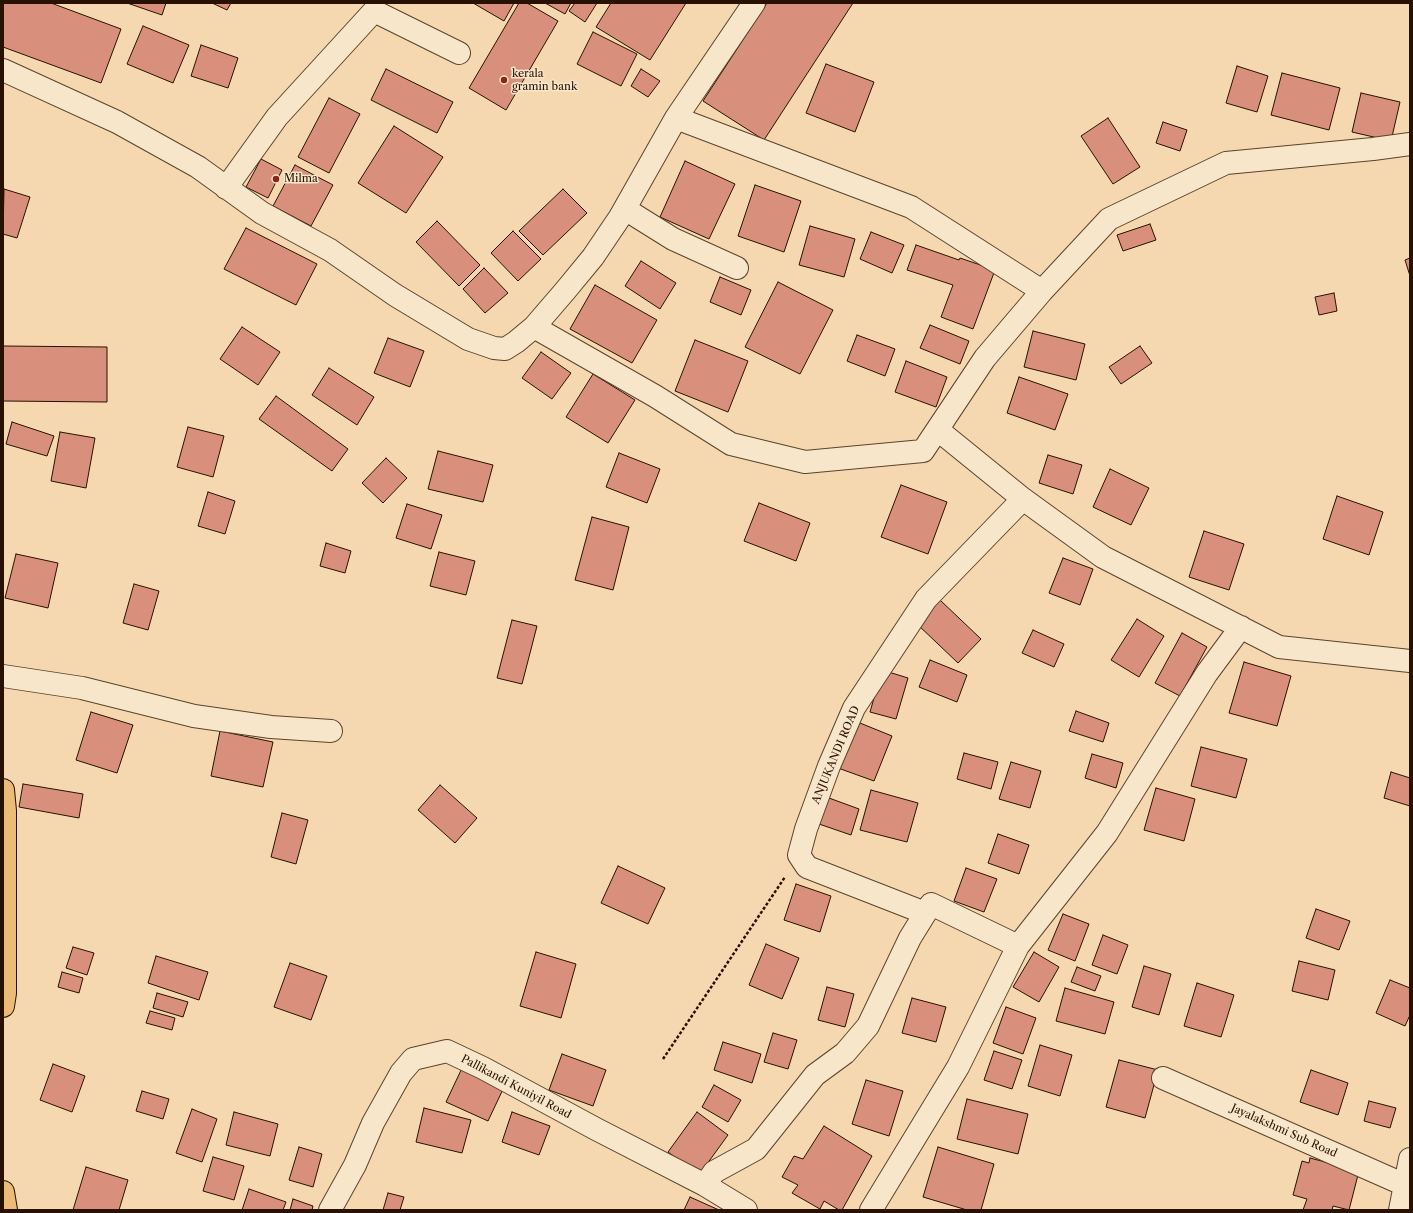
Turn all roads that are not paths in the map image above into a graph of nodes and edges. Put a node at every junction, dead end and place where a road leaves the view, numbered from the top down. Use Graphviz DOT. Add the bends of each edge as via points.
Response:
graph roads {
  1 [pos="754,3"];
  2 [pos="459,53"];
  3 [pos="3,70"];
  4 [pos="676,118"];
  5 [pos="1410,144"];
  6 [pos="226,188"];
  7 [pos="625,209"];
  8 [pos="737,268"];
  9 [pos="1042,291"];
  10 [pos="534,327"];
  11 [pos="938,430"];
  12 [pos="1023,499"];
  13 [pos="1241,627"];
  14 [pos="1410,661"];
  15 [pos="3,676"];
  16 [pos="331,731"];
  17 [pos="3,790"];
  18 [pos="925,913"];
  19 [pos="1018,946"];
  20 [pos="3,1006"];
  21 [pos="1164,1078"];
  22 [pos="1410,1159"];
  23 [pos="1405,1184"];
  24 [pos="705,1185"];
  25 [pos="3,1192"];
  26 [pos="6,1210"];
  27 [pos="330,1210"];
  28 [pos="746,1210"];
  29 [pos="871,1210"];
  30 [pos="1400,1210"];
  1 -- 4 [label="street"];
  2 -- 6 [label="street" via="374,11 277,118"];
  3 -- 6 [label="street" via="117,122 198,167"];
  4 -- 7 [label="street"];
  4 -- 9 [label="street" via="911,207"];
  5 -- 9 [label="street" via="1226,164 1110,219"];
  6 -- 10 [label="street" via="262,213 330,250 395,295 468,339 505,349"];
  7 -- 8 [label="street" via="673,240"];
  7 -- 10 [label="street" via="593,257"];
  9 -- 11 [label="street" via="985,358"];
  10 -- 11 [label="street" via="655,396 731,444 805,462 923,451"];
  11 -- 12 [label="street"];
  12 -- 13 [label="street" via="1103,557"];
  12 -- 18 [label="street, ANJUKANDI ROAD" via="926,599 854,708 829,766 799,855 807,867"];
  13 -- 14 [label="street" via="1279,647"];
  13 -- 19 [label="street" via="1207,673 1107,833"];
  15 -- 16 [label="street" via="82,688 194,716 271,727"];
  17 -- 20 [label="highway"];
  18 -- 19 [label="street" via="930,904"];
  18 -- 24 [label="street" via="910,938 868,1026 845,1053 815,1075 756,1149 714,1172"];
  19 -- 29 [label="street" via="958,1067"];
  21 -- 23 [label="street, Jayalakshmi Sub Road"];
  22 -- 23 [label="street"];
  23 -- 30 [label="street"];
  24 -- 27 [label="street, Pallikandi Kuniyil Road" via="447,1051 412,1059 401,1073"];
  24 -- 28 [label="street, Pallikandi Kuniyil Road"];
  25 -- 26 [label="highway"];
}
